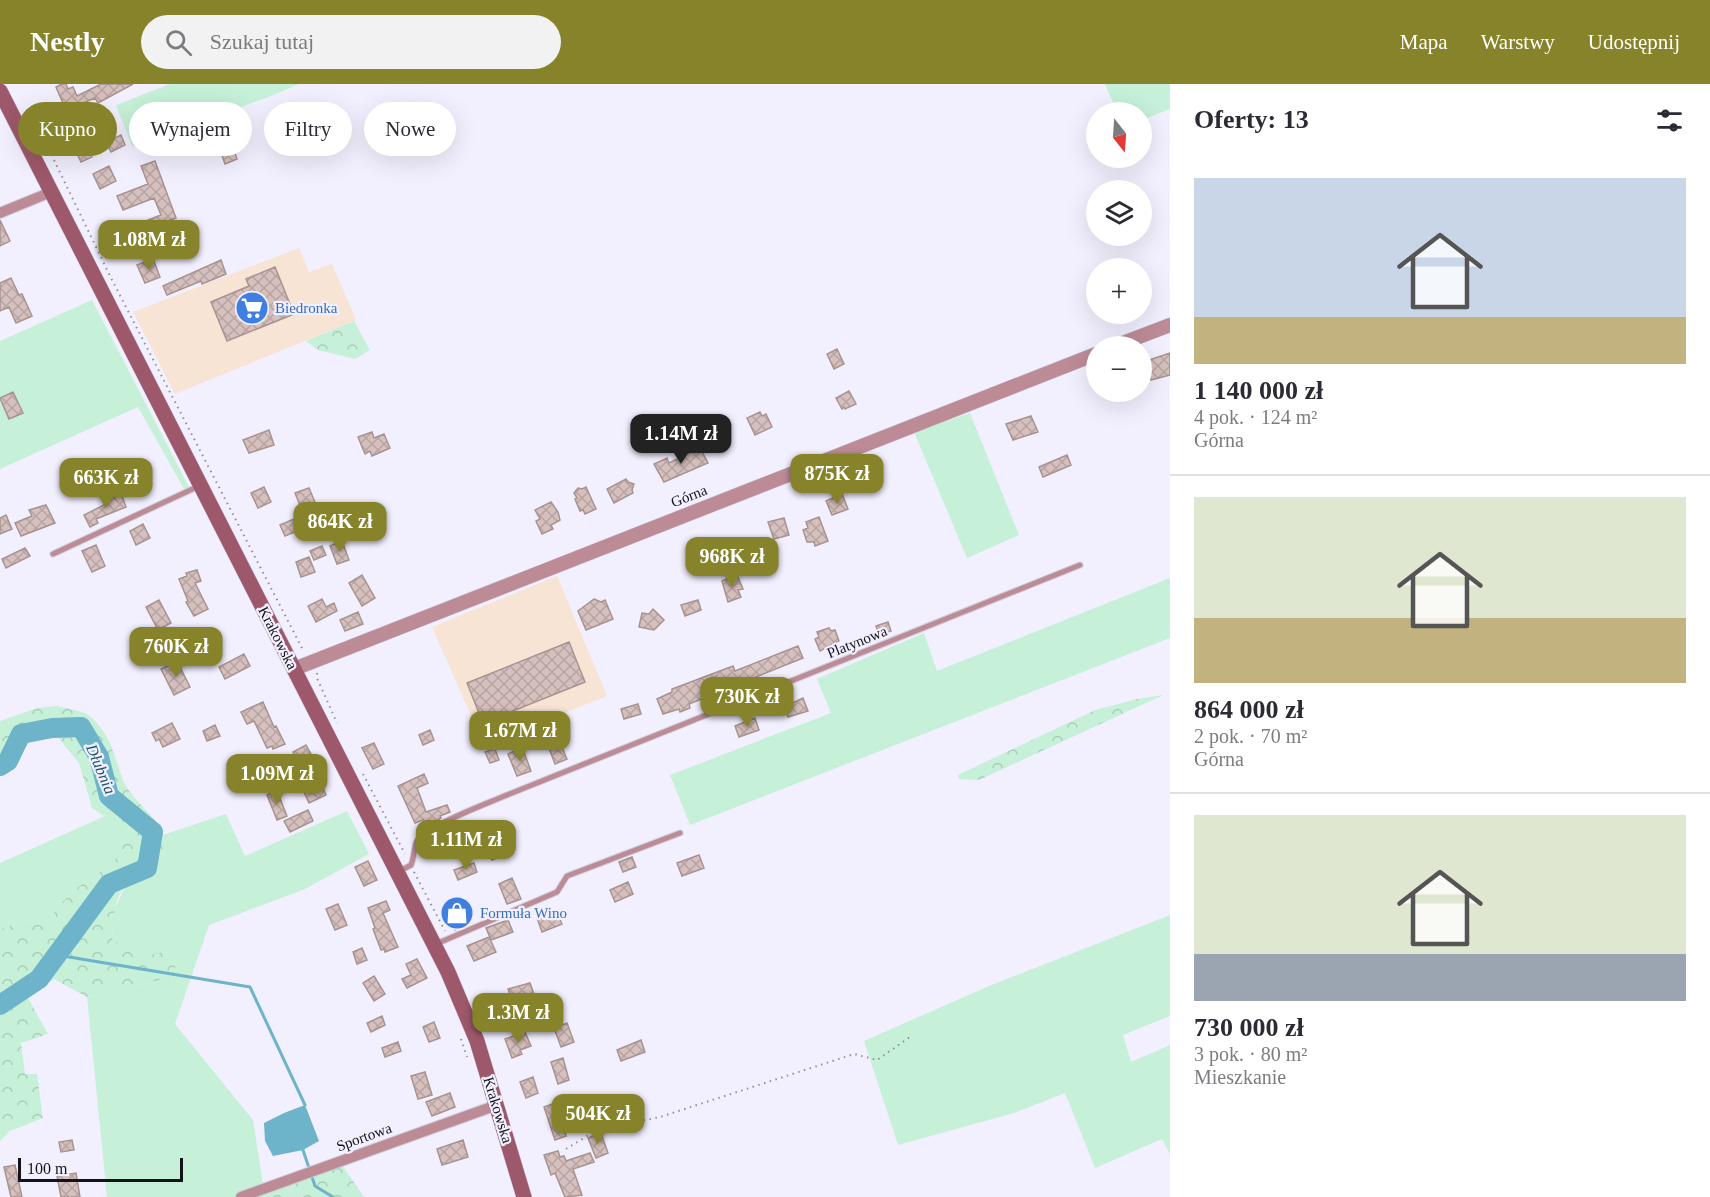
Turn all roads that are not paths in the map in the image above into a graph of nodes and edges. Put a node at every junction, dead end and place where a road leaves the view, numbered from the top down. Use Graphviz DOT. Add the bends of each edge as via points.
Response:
graph roads {
  1 [pos="0,92"];
  2 [pos="51,192"];
  3 [pos="0,213"];
  4 [pos="1170,325"];
  5 [pos="1141,336"];
  6 [pos="1086,358"];
  7 [pos="201,485"];
  8 [pos="53,554"];
  9 [pos="1080,565"];
  10 [pos="294,669"];
  11 [pos="680,833"];
  12 [pos="398,872"];
  13 [pos="435,945"];
  14 [pos="497,1105"];
  15 [pos="241,1197"];
  16 [pos="524,1197"];
  1 -- 2 [label="main road, Krakowska"];
  2 -- 3 [label="street"];
  2 -- 7 [label="main road, Krakowska"];
  4 -- 5 [label="street"];
  6 -- 10 [label="street, Górna"];
  7 -- 8 [label="lane"];
  7 -- 10 [label="main road, Krakowska"];
  9 -- 12 [label="lane, Platynowa" via="428,830 416,841 411,865"];
  10 -- 12 [label="main road, Krakowska"];
  11 -- 13 [label="lane" via="567,876 556,892"];
  12 -- 13 [label="main road, Krakowska"];
  13 -- 14 [label="main road, Krakowska" via="467,1014"];
  14 -- 15 [label="street, Sportowa"];
  14 -- 16 [label="main road, Krakowska"];
}
